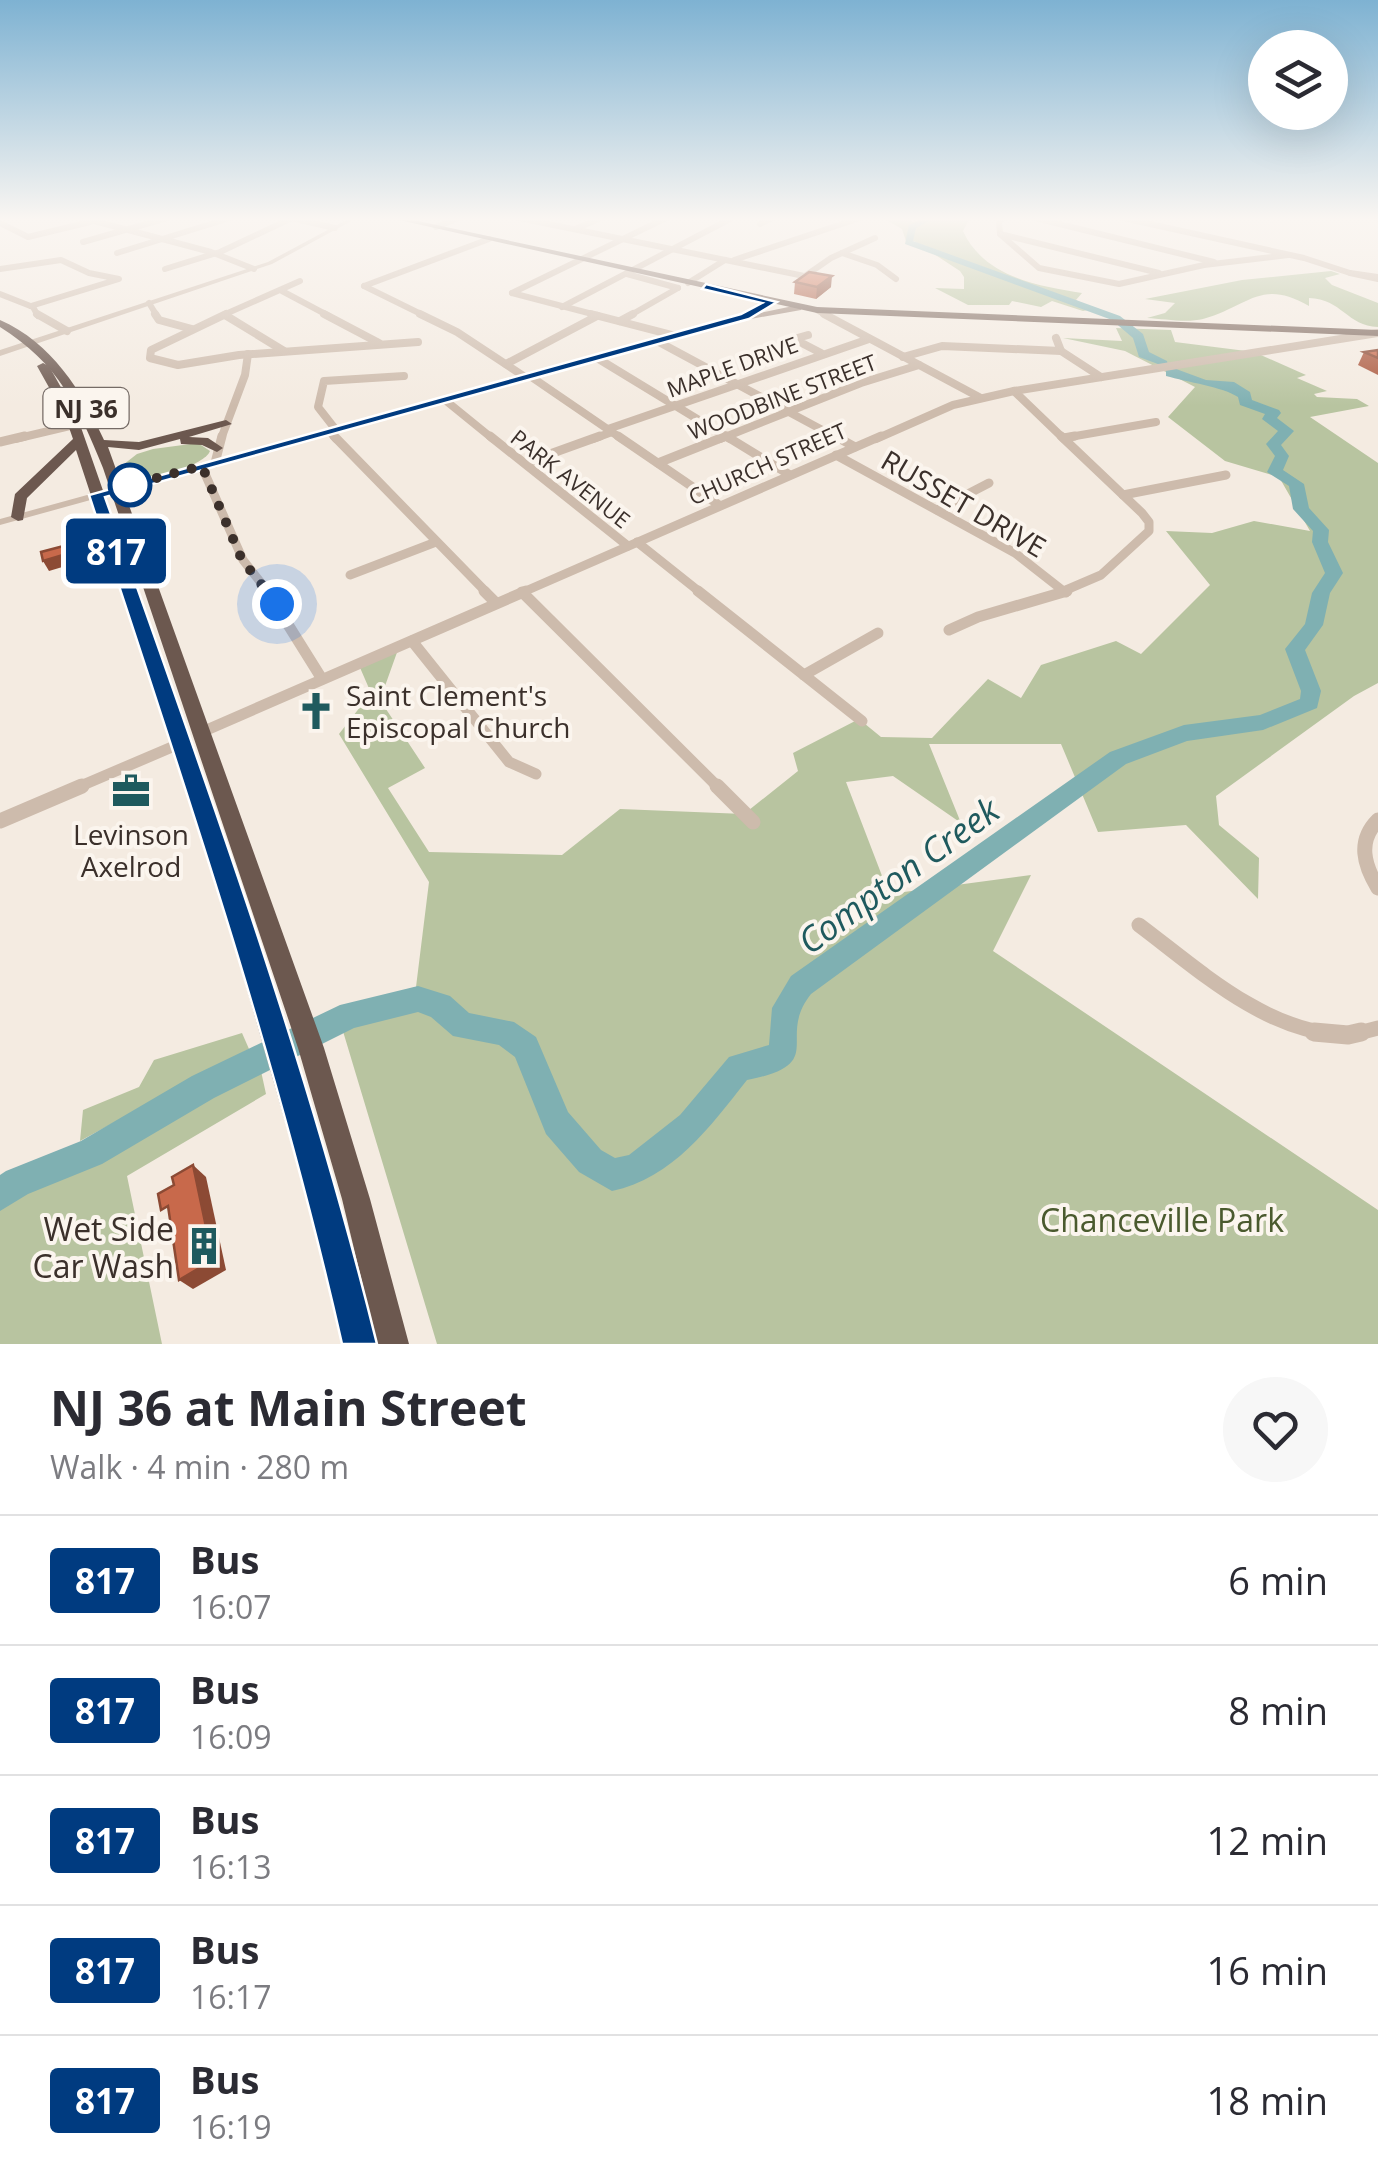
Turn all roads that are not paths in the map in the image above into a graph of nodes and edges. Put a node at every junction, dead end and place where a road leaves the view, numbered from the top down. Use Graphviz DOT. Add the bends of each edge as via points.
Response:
graph roads {
  1 [pos="114,281"];
  2 [pos="218,281"];
  3 [pos="378,281"];
  4 [pos="538,281"];
  5 [pos="614,281"];
  6 [pos="656,281"];
  7 [pos="676,281"];
  8 [pos="692,281"];
  9 [pos="1103,281"];
  10 [pos="1133,281"];
  11 [pos="300,282"];
  12 [pos="688,283"];
  13 [pos="282,291"];
  14 [pos="0,294"];
  15 [pos="772,302"];
  16 [pos="149,303"];
  17 [pos="31,306"];
  18 [pos="562,308"];
  19 [pos="798,308"];
  20 [pos="817,310"];
  21 [pos="225,315"];
  22 [pos="597,316"];
  23 [pos="745,317"];
  24 [pos="620,322"];
  25 [pos="0,323"];
  26 [pos="192,329"];
  27 [pos="67,330"];
  28 [pos="0,332"];
  29 [pos="1378,333"];
  30 [pos="808,335"];
  31 [pos="676,336"];
  32 [pos="1056,338"];
  33 [pos="869,339"];
  34 [pos="657,341"];
  35 [pos="418,342"];
  36 [pos="379,343"];
  37 [pos="26,344"];
  38 [pos="284,351"];
  39 [pos="1061,351"];
  40 [pos="0,353"];
  41 [pos="821,353"];
  42 [pos="248,354"];
  43 [pos="903,356"];
  44 [pos="597,358"];
  45 [pos="506,364"];
  46 [pos="919,365"];
  47 [pos="404,376"];
  48 [pos="528,377"];
  49 [pos="1101,377"];
  50 [pos="736,383"];
  51 [pos="1014,391"];
  52 [pos="979,397"];
  53 [pos="445,400"];
  54 [pos="674,405"];
  55 [pos="788,410"];
  56 [pos="1156,422"];
  57 [pos="333,431"];
  58 [pos="610,431"];
  59 [pos="76,433"];
  60 [pos="726,435"];
  61 [pos="222,436"];
  62 [pos="1064,438"];
  63 [pos="0,442"];
  64 [pos="99,443"];
  65 [pos="854,447"];
  66 [pos="836,455"];
  67 [pos="216,463"];
  68 [pos="658,463"];
  69 [pos="525,464"];
  70 [pos="202,466"];
  71 [pos="110,468"];
  72 [pos="790,474"];
  73 [pos="1226,475"];
  74 [pos="989,482"];
  75 [pos="106,492"];
  76 [pos="1123,495"];
  77 [pos="719,505"];
  78 [pos="937,510"];
  79 [pos="18,517"];
  80 [pos="0,522"];
  81 [pos="436,542"];
  82 [pos="633,544"];
  83 [pos="350,575"];
  84 [pos="522,592"];
  85 [pos="1066,594"];
  86 [pos="496,603"];
  87 [pos="948,630"];
  88 [pos="878,633"];
  89 [pos="412,641"];
  90 [pos="804,675"];
  91 [pos="322,680"];
  92 [pos="862,720"];
  93 [pos="202,732"];
  94 [pos="179,744"];
  95 [pos="536,774"];
  96 [pos="1378,820"];
  97 [pos="0,821"];
  98 [pos="753,822"];
  99 [pos="1378,888"];
  100 [pos="1139,925"];
  101 [pos="1378,1028"];
  102 [pos="359,1344"];
  103 [pos="394,1344"];
  1 -- 17 [label="street"];
  2 -- 16 [label="street"];
  3 -- 45 [label="street" via="364,286"];
  4 -- 18 [label="street" via="512,293"];
  5 -- 18 [label="street"];
  6 -- 24 [label="street" via="678,288"];
  7 -- 12 [label="main road"];
  8 -- 12 [label="street"];
  9 -- 10 [label="street"];
  11 -- 13 [label="street"];
  12 -- 15 [label="main road"];
  13 -- 21 [label="street"];
  13 -- 36 [label="street"];
  14 -- 17 [label="street"];
  15 -- 19 [label="main road"];
  15 -- 23 [label="street"];
  16 -- 26 [label="street" via="160,320"];
  16 -- 27 [label="street"];
  17 -- 27 [label="street" via="39,318"];
  18 -- 22 [label="street"];
  19 -- 20 [label="main road"];
  19 -- 23 [label="main road"];
  20 -- 29 [label="main road"];
  20 -- 33 [label="street"];
  21 -- 26 [label="street"];
  21 -- 38 [label="street"];
  22 -- 24 [label="street"];
  22 -- 45 [label="street"];
  23 -- 31 [label="street"];
  24 -- 31 [label="street"];
  25 -- 37 [label="highway, NJ 36"];
  26 -- 42 [label="street" via="151,350 150,358 166,364"];
  27 -- 37 [label="street"];
  28 -- 37 [label="highway, NJ 36"];
  29 -- 49 [label="street, CHURCH STREET"];
  30 -- 41 [label="street" via="794,339"];
  31 -- 34 [label="street"];
  32 -- 39 [label="street"];
  33 -- 41 [label="street, MAPLE DRIVE"];
  33 -- 43 [label="street"];
  34 -- 44 [label="street"];
  34 -- 50 [label="street"];
  35 -- 36 [label="street"];
  36 -- 38 [label="street"];
  37 -- 40 [label="street"];
  37 -- 59 [label="highway, NJ 36" via="50,374"];
  37 -- 64 [label="highway, NJ 36" via="79,394"];
  38 -- 42 [label="street"];
  39 -- 43 [label="street" via="942,346"];
  39 -- 49 [label="street"];
  41 -- 50 [label="street, MAPLE DRIVE"];
  42 -- 61 [label="street"];
  43 -- 46 [label="street"];
  44 -- 48 [label="street"];
  44 -- 54 [label="street"];
  45 -- 48 [label="street"];
  46 -- 52 [label="street"];
  46 -- 55 [label="street, WOODBINE STREET"];
  47 -- 57 [label="street" via="324,381 318,407"];
  48 -- 53 [label="street"];
  48 -- 58 [label="street"];
  49 -- 51 [label="street, CHURCH STREET"];
  50 -- 54 [label="street, MAPLE DRIVE"];
  50 -- 55 [label="street"];
  51 -- 52 [label="street, CHURCH STREET"];
  51 -- 62 [label="street"];
  52 -- 65 [label="street, CHURCH STREET"];
  53 -- 57 [label="street"];
  53 -- 69 [label="street, PARK AVENUE"];
  54 -- 58 [label="street, MAPLE DRIVE"];
  54 -- 60 [label="street"];
  55 -- 60 [label="street, WOODBINE STREET"];
  55 -- 65 [label="street"];
  56 -- 62 [label="street"];
  57 -- 67 [label="street"];
  57 -- 81 [label="street"];
  58 -- 68 [label="street"];
  58 -- 69 [label="street, MAPLE DRIVE"];
  59 -- 63 [label="street"];
  59 -- 75 [label="highway, NJ 36"];
  59 -- 79 [label="highway" via="20,497"];
  60 -- 68 [label="street, WOODBINE STREET"];
  60 -- 72 [label="street"];
  61 -- 64 [label="highway" via="140,446"];
  61 -- 67 [label="street"];
  61 -- 71 [label="highway" via="138,452"];
  62 -- 76 [label="street"];
  64 -- 71 [label="highway, NJ 36"];
  65 -- 66 [label="street, CHURCH STREET"];
  66 -- 72 [label="street, CHURCH STREET"];
  66 -- 78 [label="street, RUSSET DRIVE"];
  67 -- 70 [label="street"];
  68 -- 77 [label="street"];
  69 -- 82 [label="street, PARK AVENUE"];
  70 -- 75 [label="street"];
  70 -- 91 [label="street" via="242,560"];
  71 -- 75 [label="highway, NJ 36"];
  72 -- 77 [label="street, CHURCH STREET"];
  73 -- 76 [label="street"];
  74 -- 78 [label="street"];
  75 -- 79 [label="street"];
  75 -- 93 [label="highway, NJ 36"];
  75 -- 94 [label="highway, NJ 36"];
  76 -- 85 [label="street" via="1149,530 1106,574"];
  77 -- 82 [label="street, CHURCH STREET"];
  78 -- 85 [label="street, RUSSET DRIVE" via="1015,554"];
  79 -- 80 [label="street"];
  81 -- 83 [label="street"];
  81 -- 86 [label="street"];
  82 -- 84 [label="street, CHURCH STREET"];
  82 -- 90 [label="street, PARK AVENUE"];
  84 -- 86 [label="street, CHURCH STREET"];
  84 -- 98 [label="street"];
  85 -- 87 [label="street" via="988,612"];
  86 -- 89 [label="street, CHURCH STREET"];
  88 -- 90 [label="street"];
  89 -- 91 [label="street, CHURCH STREET"];
  89 -- 95 [label="street" via="509,762"];
  90 -- 92 [label="street, PARK AVENUE"];
  91 -- 93 [label="street, CHURCH STREET"];
  93 -- 103 [label="highway, NJ 36" via="311,1048"];
  94 -- 97 [label="street"];
  94 -- 102 [label="highway, NJ 36" via="278,1049"];
  96 -- 99 [label="street" via="1363,844"];
  100 -- 101 [label="street" via="1286,1023 1332,1035"];
}
